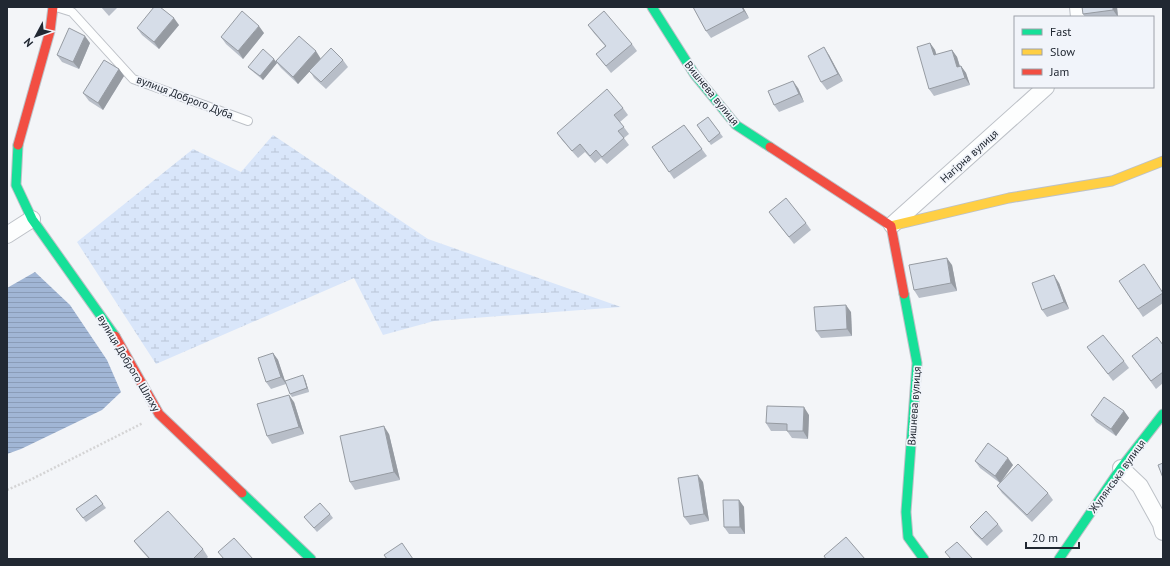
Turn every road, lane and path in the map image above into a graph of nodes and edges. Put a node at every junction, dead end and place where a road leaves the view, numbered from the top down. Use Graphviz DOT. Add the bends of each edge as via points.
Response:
graph roads {
  1 [pos="54,7"];
  2 [pos="652,7"];
  3 [pos="1045,88"];
  4 [pos="248,121"];
  5 [pos="1163,161"];
  6 [pos="32,219"];
  7 [pos="891,226"];
  8 [pos="7,235"];
  9 [pos="159,414"];
  10 [pos="1163,414"];
  11 [pos="1121,468"];
  12 [pos="7,490"];
  13 [pos="1163,532"];
  14 [pos="311,559"];
  15 [pos="924,559"];
  16 [pos="1059,559"];
  1 -- 4 [label="lane, вулиця Доброго Дуба" via="72,12 134,79"];
  1 -- 6 [label="street, вулиця Доброго Дуба" via="50,31 18,146 16,185"];
  2 -- 7 [label="street, Вишнева вулиця" via="695,75 736,125"];
  3 -- 7 [label="street, Нагірна вулиця"];
  5 -- 7 [label="street" via="1112,181 1009,198"];
  6 -- 8 [label="street"];
  6 -- 9 [label="street, вулиця Доброго Шляху" via="115,336"];
  7 -- 15 [label="street, Вишнева вулиця" via="917,363 906,512 908,537"];
  9 -- 12 [label="path"];
  9 -- 14 [label="street, вулиця Доброго Шляху"];
  10 -- 11 [label="street, Жулянська вулиця"];
  11 -- 13 [label="street" via="1140,486"];
  11 -- 16 [label="street, Жулянська вулиця"];
}
